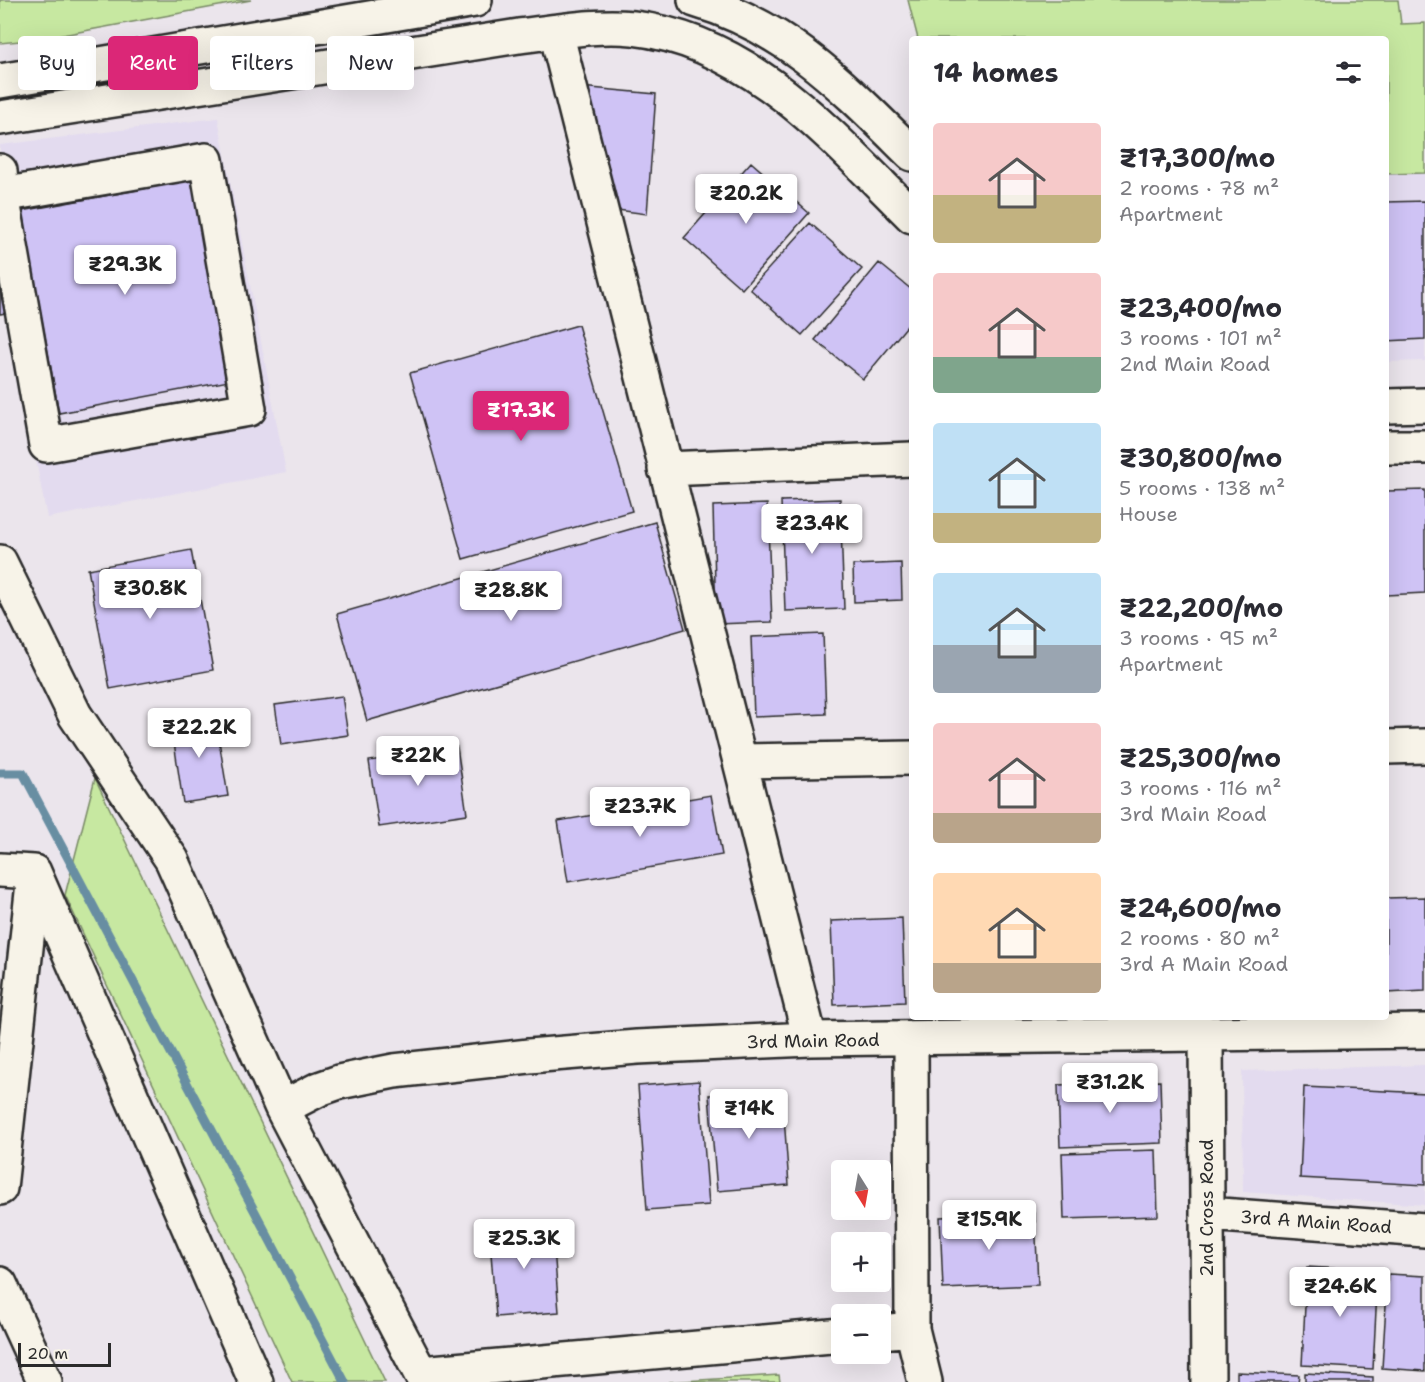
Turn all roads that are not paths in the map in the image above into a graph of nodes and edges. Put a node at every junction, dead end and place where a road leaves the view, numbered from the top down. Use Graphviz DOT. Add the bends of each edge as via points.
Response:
graph roads {
  1 [pos="475,0"];
  2 [pos="695,0"];
  3 [pos="556,32"];
  4 [pos="0,81"];
  5 [pos="0,118"];
  6 [pos="909,151"];
  7 [pos="1,183"];
  8 [pos="909,213"];
  9 [pos="1425,405"];
  10 [pos="1389,406"];
  11 [pos="1389,447"];
  12 [pos="1425,447"];
  13 [pos="909,459"];
  14 [pos="665,470"];
  15 [pos="0,562"];
  16 [pos="1425,746"];
  17 [pos="1389,747"];
  18 [pos="909,758"];
  19 [pos="740,761"];
  20 [pos="0,870"];
  21 [pos="34,872"];
  22 [pos="1425,1030"];
  23 [pos="1206,1034"];
  24 [pos="911,1039"];
  25 [pos="810,1040"];
  26 [pos="282,1108"];
  27 [pos="0,1188"];
  28 [pos="1207,1214"];
  29 [pos="1425,1230"];
  30 [pos="0,1284"];
  31 [pos="896,1331"];
  32 [pos="831,1336"];
  33 [pos="423,1377"];
  34 [pos="45,1382"];
  35 [pos="256,1382"];
  36 [pos="925,1382"];
  37 [pos="1208,1382"];
  1 -- 4 [label="street"];
  2 -- 6 [label="street" via="753,22 803,53"];
  3 -- 5 [label="street"];
  3 -- 8 [label="street" via="633,28 711,50 753,73 811,117"];
  3 -- 14 [label="street"];
  7 -- 7 [label="street" via="46,445 249,409 206,160"];
  9 -- 10 [label="street"];
  11 -- 12 [label="street"];
  13 -- 14 [label="street"];
  14 -- 19 [label="street"];
  15 -- 26 [label="street" via="75,716 172,860"];
  16 -- 17 [label="street"];
  18 -- 19 [label="street"];
  19 -- 25 [label="street"];
  20 -- 21 [label="street"];
  21 -- 27 [label="street"];
  21 -- 35 [label="street"];
  22 -- 23 [label="street, 3rd Main Road"];
  23 -- 24 [label="street, 3rd Main Road"];
  23 -- 28 [label="street, 2nd Cross Road"];
  24 -- 25 [label="street, 3rd Main Road"];
  24 -- 31 [label="street"];
  25 -- 26 [label="street, 3rd Main Road" via="637,1047 394,1071 339,1082"];
  26 -- 33 [label="street"];
  28 -- 29 [label="street, 3rd A Main Road"];
  28 -- 37 [label="street, 2nd Cross Road"];
  30 -- 34 [label="street"];
  31 -- 36 [label="street"];
  32 -- 33 [label="street"];
}
